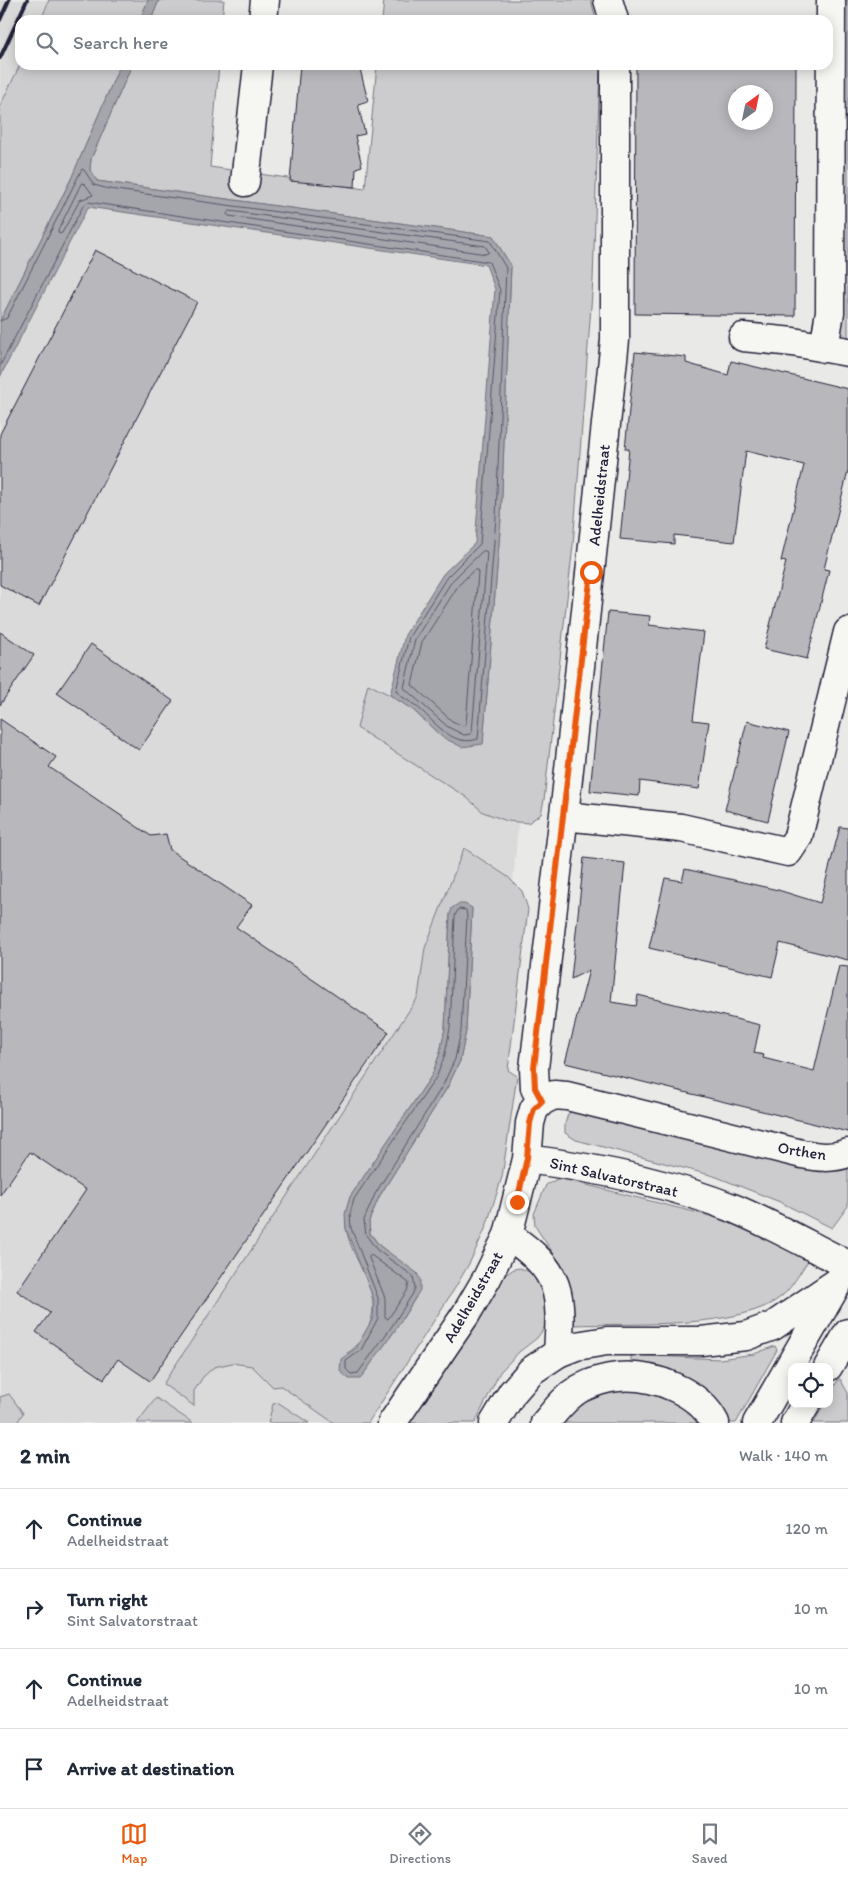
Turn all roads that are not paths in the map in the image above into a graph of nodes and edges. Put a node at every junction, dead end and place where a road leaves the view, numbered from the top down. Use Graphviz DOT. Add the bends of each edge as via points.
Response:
graph roads {
  1 [pos="265,0"];
  2 [pos="608,0"];
  3 [pos="831,0"];
  4 [pos="264,15"];
  5 [pos="612,15"];
  6 [pos="831,15"];
  7 [pos="257,70"];
  8 [pos="615,70"];
  9 [pos="831,70"];
  10 [pos="245,182"];
  11 [pos="743,337"];
  12 [pos="836,350"];
  13 [pos="848,632"];
  14 [pos="564,816"];
  15 [pos="542,1101"];
  16 [pos="848,1152"];
  17 [pos="527,1158"];
  18 [pos="508,1235"];
  19 [pos="844,1271"];
  20 [pos="848,1333"];
  21 [pos="558,1353"];
  22 [pos="830,1363"];
  23 [pos="804,1408"];
  24 [pos="392,1423"];
  25 [pos="494,1423"];
  26 [pos="545,1423"];
  27 [pos="715,1423"];
  28 [pos="757,1423"];
  29 [pos="796,1423"];
  1 -- 4 [label="street"];
  2 -- 5 [label="street"];
  3 -- 6 [label="street"];
  7 -- 10 [label="street"];
  8 -- 14 [label="street, Adelheidstraat" via="615,340"];
  9 -- 12 [label="street" via="830,312"];
  11 -- 12 [label="street"];
  13 -- 14 [label="street" via="798,837 788,852 681,828"];
  14 -- 15 [label="street, Adelheidstraat" via="534,1068 535,1088"];
  15 -- 16 [label="street, Orthen" via="554,1095 566,1096 820,1157"];
  15 -- 17 [label="street, Sint Salvatorstraat" via="534,1109 530,1123"];
  17 -- 18 [label="street, Adelheidstraat"];
  17 -- 19 [label="street, Sint Salvatorstraat" via="596,1170 697,1195 778,1229"];
  18 -- 21 [label="street" via="529,1249 557,1286 560,1311"];
  18 -- 24 [label="street, Adelheidstraat" via="466,1314"];
  19 -- 21 [label="street" via="773,1326 746,1336 701,1341 607,1342 576,1346"];
  19 -- 28 [label="street"];
  20 -- 22 [label="street"];
  21 -- 25 [label="street" via="531,1371 512,1393"];
  23 -- 29 [label="street"];
  26 -- 27 [label="street" via="564,1401 580,1389 597,1381 618,1377 655,1381 692,1397"];
}
